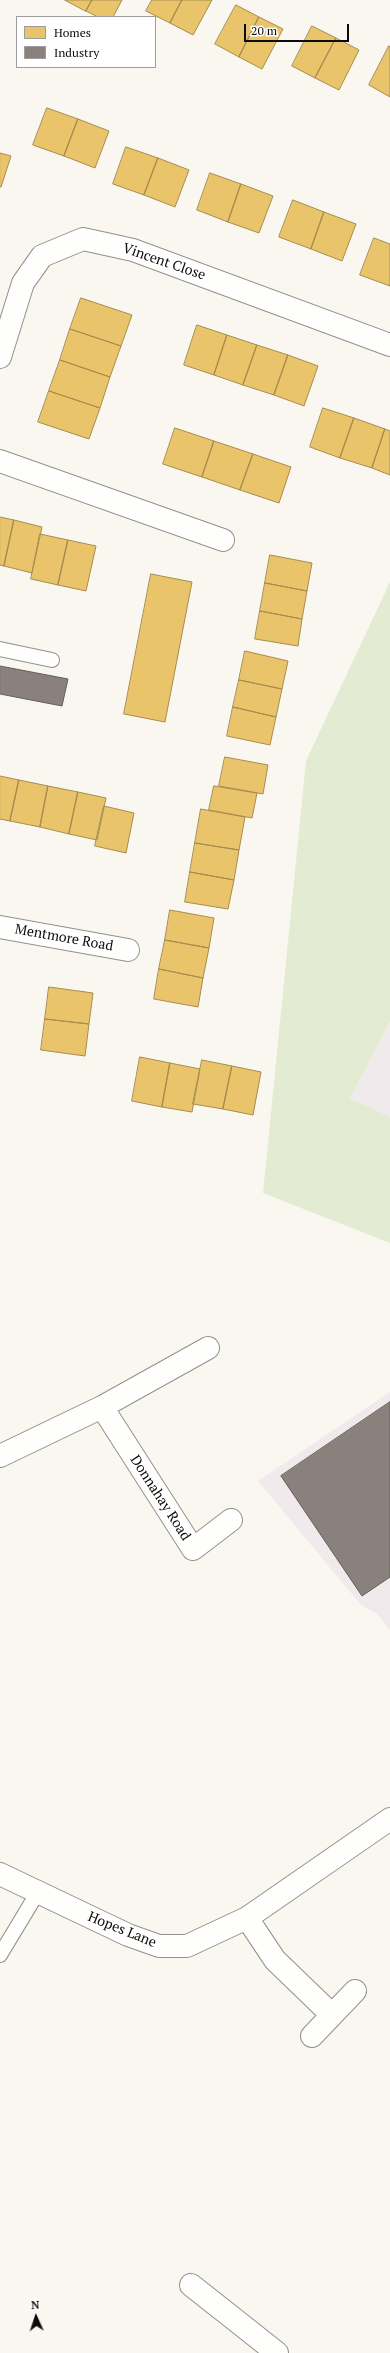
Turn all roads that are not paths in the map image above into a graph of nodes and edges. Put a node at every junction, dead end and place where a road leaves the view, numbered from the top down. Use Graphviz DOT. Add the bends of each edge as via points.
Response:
graph roads {
  1 [pos="390,345"];
  2 [pos="0,358"];
  3 [pos="0,461"];
  4 [pos="223,540"];
  5 [pos="0,649"];
  6 [pos="52,660"];
  7 [pos="0,927"];
  8 [pos="128,950"];
  9 [pos="208,1348"];
  10 [pos="102,1407"];
  11 [pos="0,1456"];
  12 [pos="231,1520"];
  13 [pos="390,1819"];
  14 [pos="0,1874"];
  15 [pos="38,1892"];
  16 [pos="247,1918"];
  17 [pos="0,1955"];
  18 [pos="355,1991"];
  19 [pos="332,2015"];
  20 [pos="312,2036"];
  21 [pos="190,2285"];
  22 [pos="277,2353"];
  1 -- 2 [label="street, Vincent Close" via="133,250 83,239 42,256 23,283"];
  3 -- 4 [label="street"];
  5 -- 6 [label="lane"];
  7 -- 8 [label="street, Mentmore Road"];
  9 -- 10 [label="street"];
  10 -- 11 [label="street"];
  10 -- 12 [label="street, Donnahay Road" via="193,1549"];
  13 -- 16 [label="street, Hopes Lane"];
  14 -- 15 [label="street, Hopes Lane"];
  15 -- 16 [label="street, Hopes Lane" via="128,1935 158,1946 187,1946"];
  15 -- 17 [label="lane"];
  16 -- 19 [label="street" via="275,1960"];
  18 -- 19 [label="street"];
  19 -- 20 [label="street"];
  21 -- 22 [label="street"];
}
